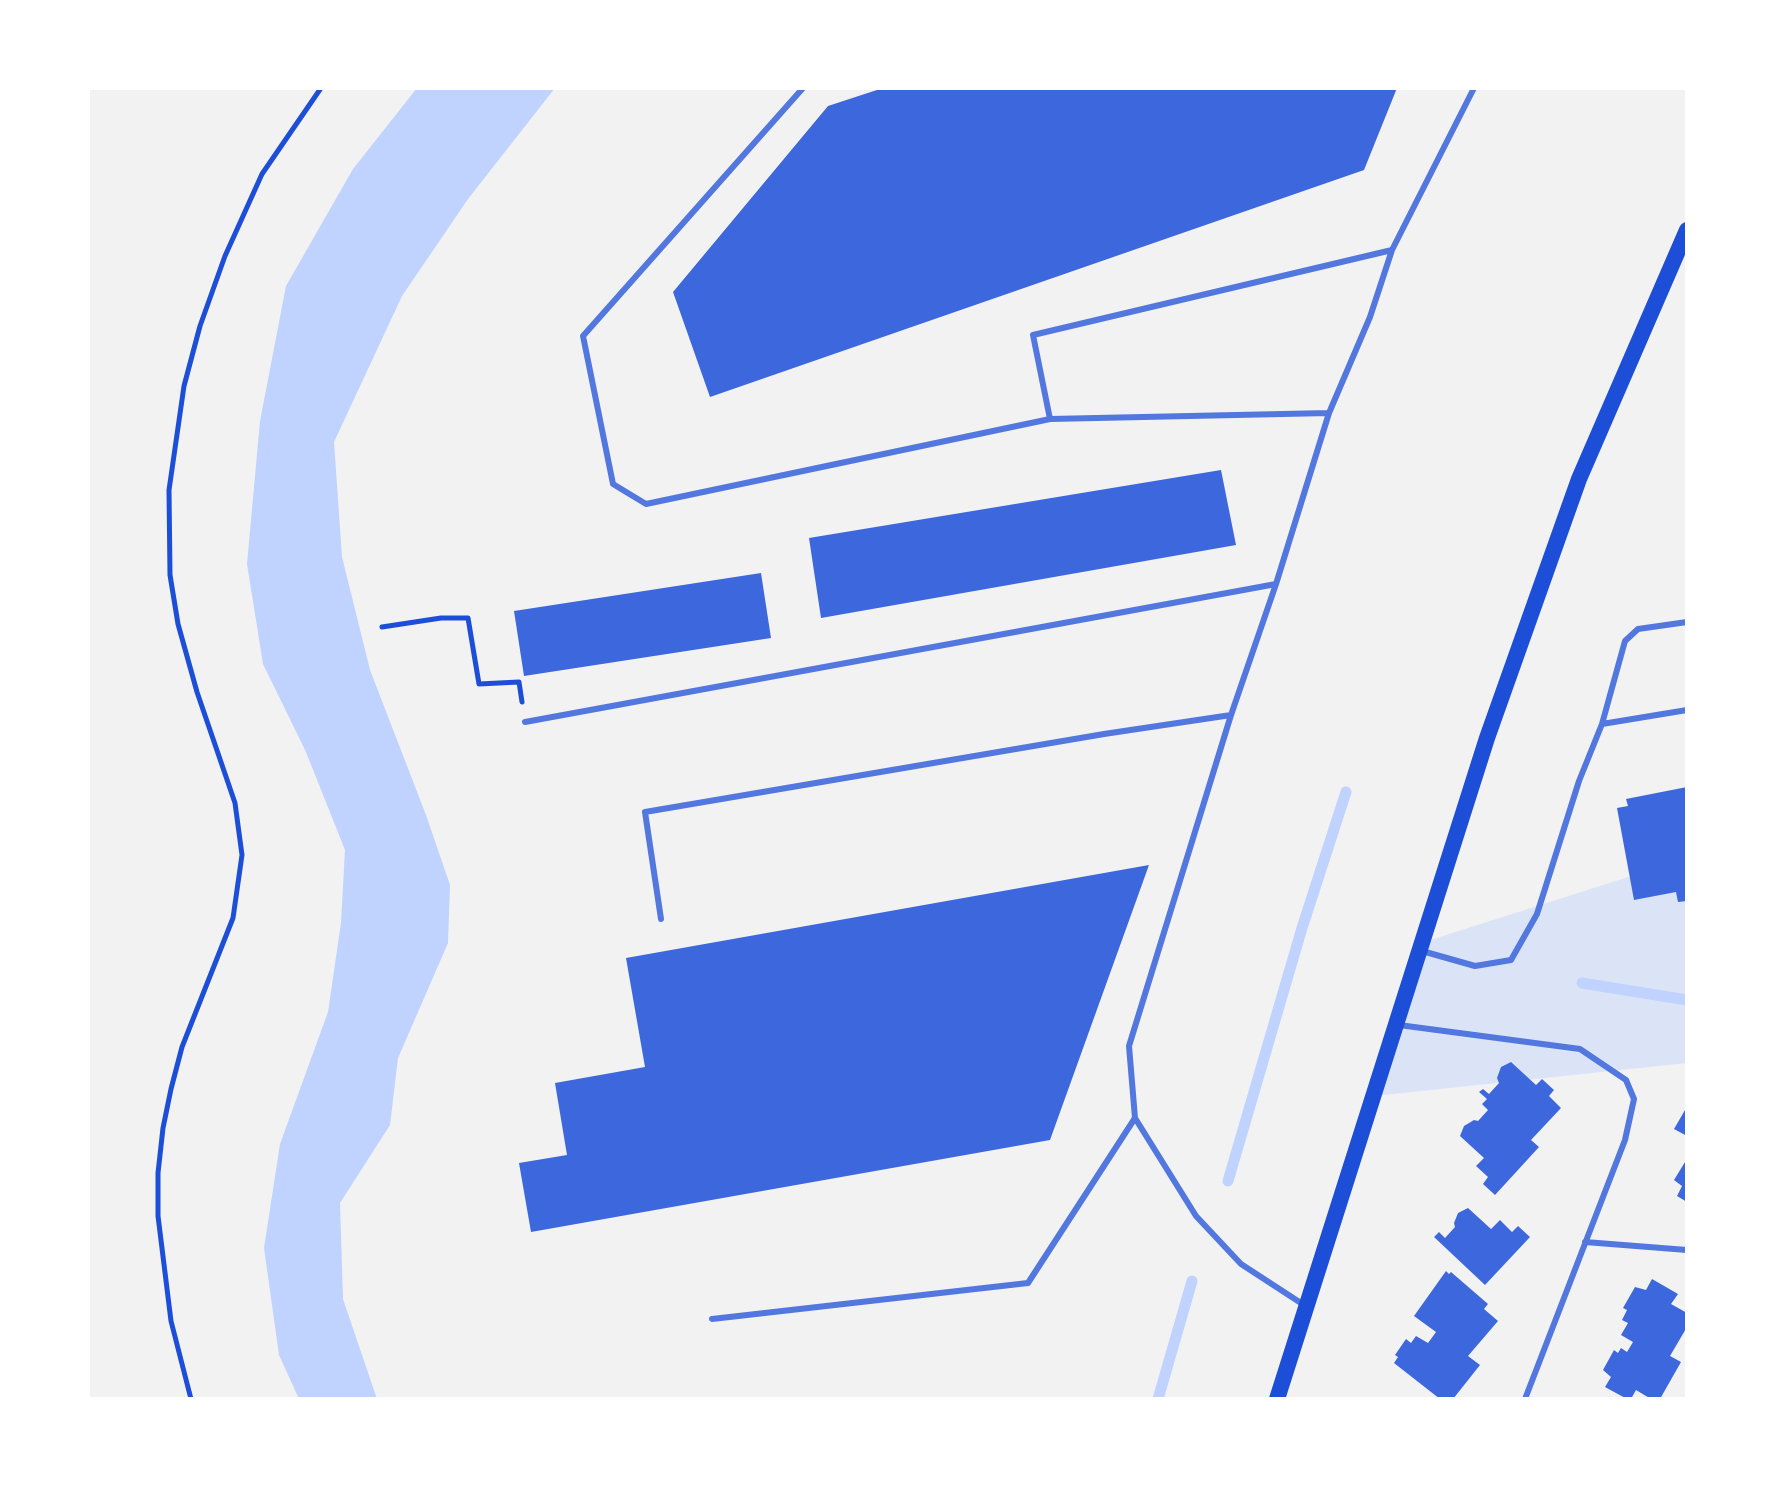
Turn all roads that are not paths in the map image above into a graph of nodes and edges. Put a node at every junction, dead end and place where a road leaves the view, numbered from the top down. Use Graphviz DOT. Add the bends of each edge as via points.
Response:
graph roads {
  1 [pos="803,88"];
  2 [pos="1474,88"];
  3 [pos="1687,230"];
  4 [pos="1392,250"];
  5 [pos="1329,413"];
  6 [pos="1050,419"];
  7 [pos="1276,584"];
  8 [pos="1687,622"];
  9 [pos="1687,710"];
  10 [pos="1231,715"];
  11 [pos="525,722"];
  12 [pos="1602,724"];
  13 [pos="661,919"];
  14 [pos="1419,950"];
  15 [pos="1396,1025"];
  16 [pos="1135,1118"];
  17 [pos="1585,1242"];
  18 [pos="1687,1250"];
  19 [pos="1306,1306"];
  20 [pos="712,1319"];
  21 [pos="1277,1399"];
  22 [pos="1525,1399"];
  1 -- 6 [label="lane" via="583,336 613,484 646,504"];
  2 -- 4 [label="lane"];
  3 -- 14 [label="main road" via="1579,479"];
  4 -- 5 [label="lane"];
  4 -- 6 [label="lane" via="1033,335"];
  5 -- 6 [label="lane"];
  5 -- 7 [label="lane"];
  7 -- 10 [label="lane"];
  7 -- 11 [label="lane"];
  8 -- 12 [label="lane" via="1638,629 1625,641"];
  9 -- 12 [label="lane"];
  10 -- 13 [label="lane" via="645,812"];
  10 -- 16 [label="lane" via="1129,1046"];
  12 -- 14 [label="lane" via="1537,914 1511,960 1475,966"];
  14 -- 15 [label="main road"];
  15 -- 17 [label="lane" via="1580,1049 1626,1080 1634,1099 1625,1140"];
  15 -- 19 [label="main road"];
  16 -- 19 [label="lane" via="1196,1216 1241,1264"];
  16 -- 20 [label="lane" via="1028,1283"];
  17 -- 18 [label="lane"];
  17 -- 22 [label="lane"];
  19 -- 21 [label="main road"];
}
